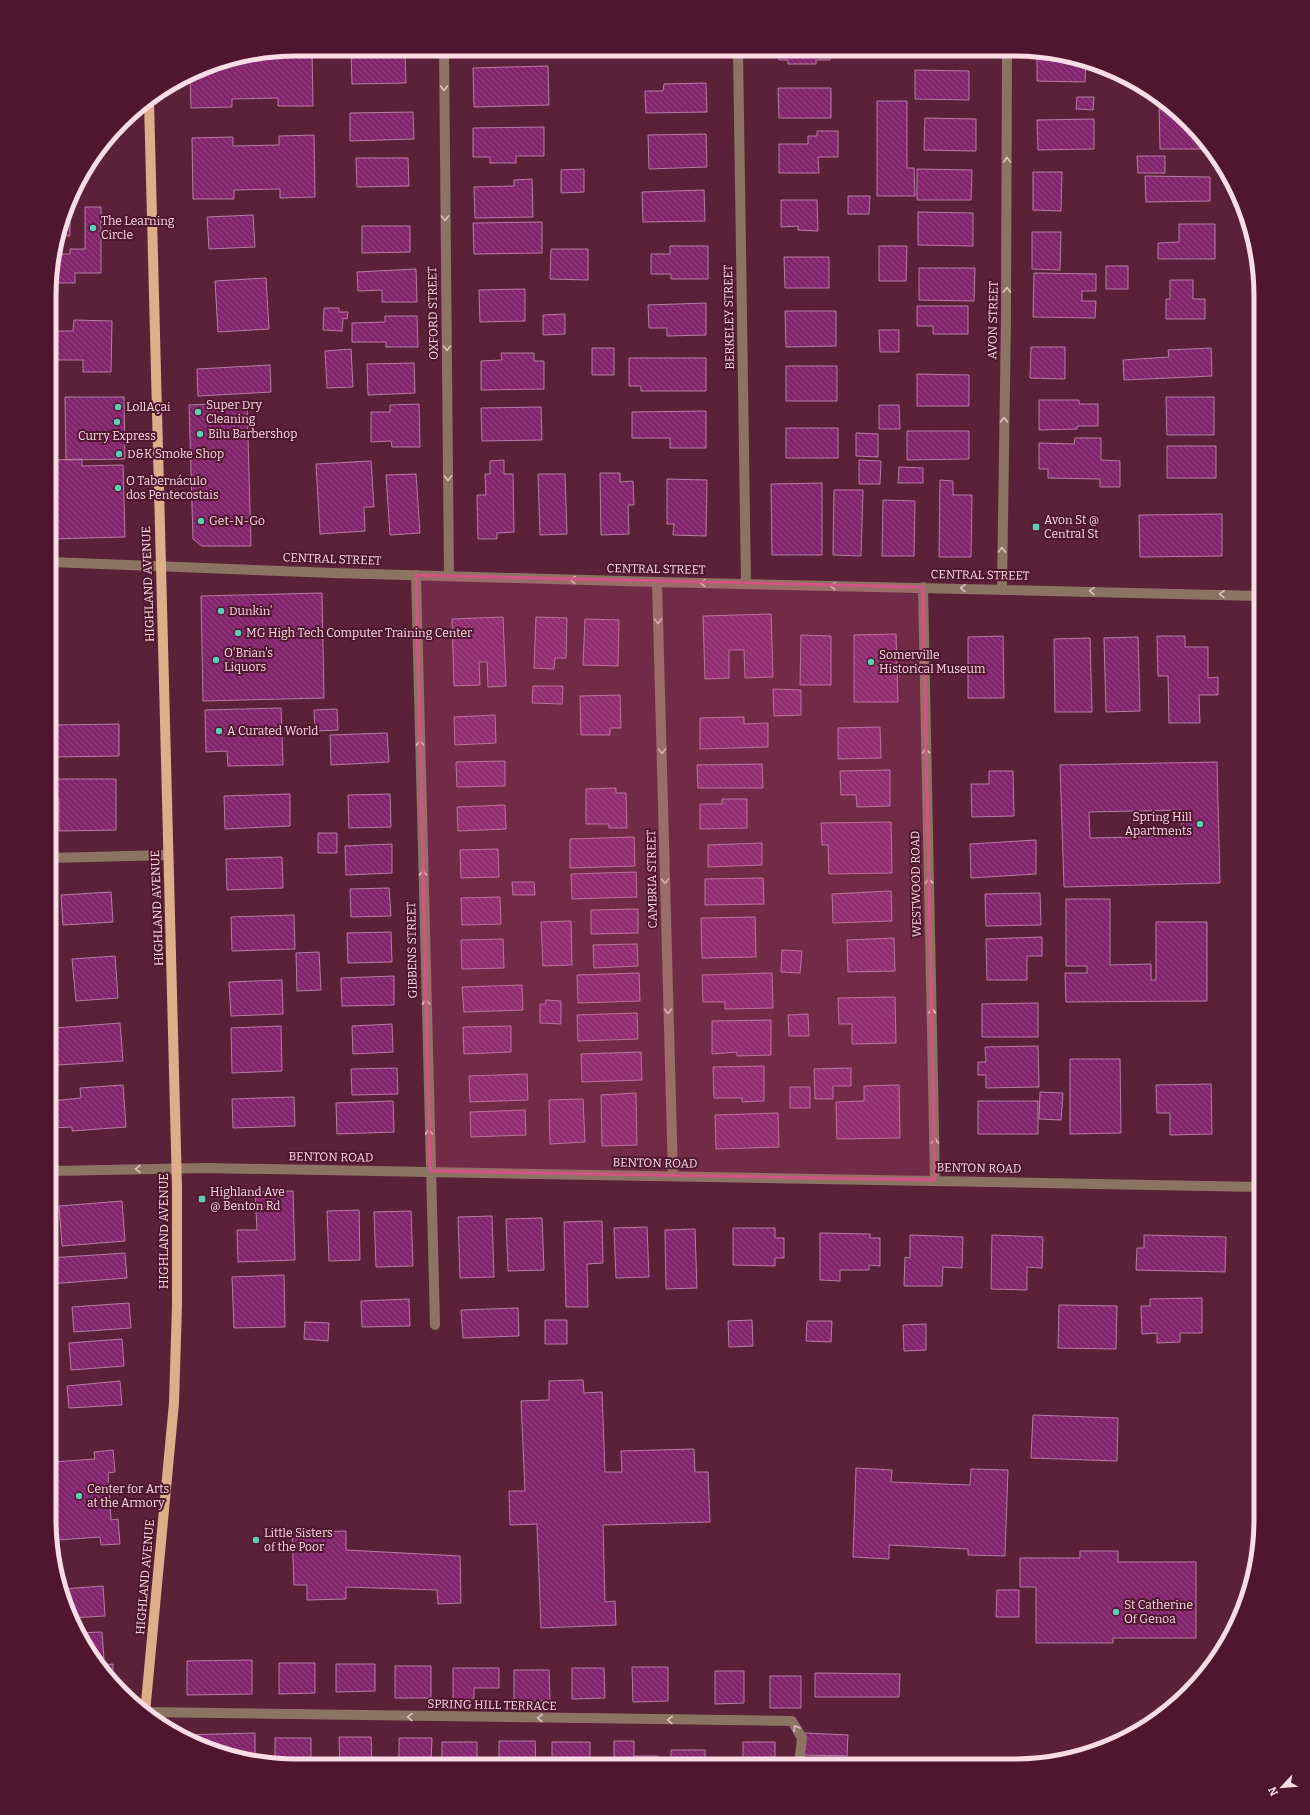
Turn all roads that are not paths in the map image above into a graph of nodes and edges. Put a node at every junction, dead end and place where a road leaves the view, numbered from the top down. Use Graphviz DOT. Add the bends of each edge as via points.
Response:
graph roads {
  1 [pos="444,56"];
  2 [pos="738,56"];
  3 [pos="1007,56"];
  4 [pos="149,107"];
  5 [pos="56,562"];
  6 [pos="161,567"];
  7 [pos="416,575"];
  8 [pos="448,576"];
  9 [pos="656,582"];
  10 [pos="746,584"];
  11 [pos="923,587"];
  12 [pos="1002,589"];
  13 [pos="1254,596"];
  14 [pos="168,855"];
  15 [pos="56,858"];
  16 [pos="176,1168"];
  17 [pos="56,1171"];
  18 [pos="430,1171"];
  19 [pos="673,1176"];
  20 [pos="935,1180"];
  21 [pos="1254,1187"];
  22 [pos="435,1325"];
  23 [pos="146,1706"];
  24 [pos="155,1713"];
  25 [pos="800,1759"];
  1 -- 8 [label="street, OXFORD STREET, one-way"];
  2 -- 10 [label="street, BERKELEY STREET"];
  12 -- 3 [label="street, AVON STREET, one-way"];
  4 -- 6 [label="main road, HIGHLAND AVENUE"];
  5 -- 6 [label="street, CENTRAL STREET"];
  6 -- 7 [label="street, CENTRAL STREET"];
  6 -- 14 [label="main road, HIGHLAND AVENUE"];
  7 -- 8 [label="street, CENTRAL STREET"];
  18 -- 7 [label="street, GIBBENS STREET, one-way"];
  9 -- 8 [label="street, CENTRAL STREET, one-way"];
  10 -- 9 [label="street, CENTRAL STREET, one-way"];
  9 -- 19 [label="street, CAMBRIA STREET, one-way"];
  11 -- 10 [label="street, CENTRAL STREET, one-way"];
  12 -- 11 [label="street, CENTRAL STREET, one-way"];
  20 -- 11 [label="street, WESTWOOD ROAD, one-way"];
  13 -- 12 [label="street, CENTRAL STREET, one-way"];
  14 -- 15 [label="street"];
  14 -- 16 [label="main road, HIGHLAND AVENUE"];
  16 -- 17 [label="street, BENTON ROAD, one-way"];
  16 -- 18 [label="street, BENTON ROAD"];
  16 -- 23 [label="main road, HIGHLAND AVENUE" via="177,1305 174,1403"];
  18 -- 19 [label="street, BENTON ROAD"];
  18 -- 22 [label="street, GIBBENS STREET"];
  19 -- 20 [label="street, BENTON ROAD"];
  20 -- 21 [label="street, BENTON ROAD"];
  25 -- 24 [label="street, SPRING HILL TERRACE, one-way" via="802,1738 792,1721"];
}
